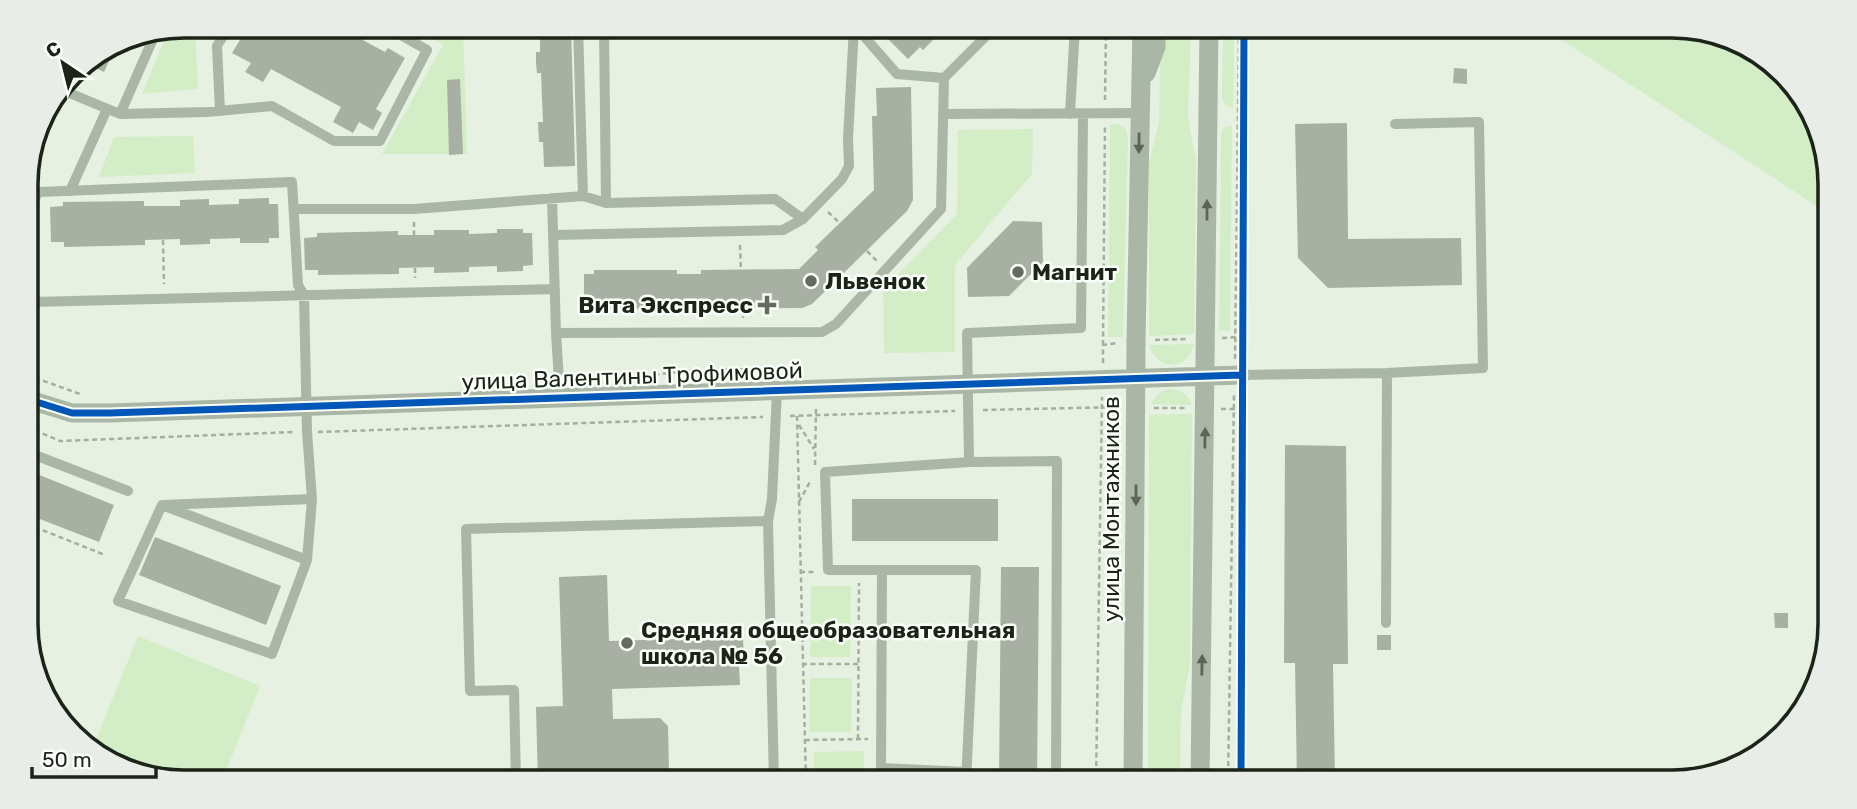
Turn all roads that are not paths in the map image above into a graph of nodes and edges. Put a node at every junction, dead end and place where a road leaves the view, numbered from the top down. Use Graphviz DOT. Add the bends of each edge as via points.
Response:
graph roads {
  1 [pos="984,38"];
  2 [pos="1073,38"];
  3 [pos="1142,38"];
  4 [pos="1156,38"];
  5 [pos="1197,38"];
  6 [pos="1209,38"];
  7 [pos="221,39"];
  8 [pos="408,39"];
  9 [pos="578,39"];
  10 [pos="604,39"];
  11 [pos="853,39"];
  12 [pos="865,39"];
  13 [pos="152,42"];
  14 [pos="944,78"];
  15 [pos="1140,89"];
  16 [pos="81,98"];
  17 [pos="1208,104"];
  18 [pos="107,109"];
  19 [pos="220,111"];
  20 [pos="1140,113"];
  21 [pos="120,114"];
  22 [pos="944,114"];
  23 [pos="1070,114"];
  24 [pos="1083,115"];
  25 [pos="1395,124"];
  26 [pos="70,191"];
  27 [pos="39,192"];
  28 [pos="583,196"];
  29 [pos="552,198"];
  30 [pos="606,203"];
  31 [pos="295,209"];
  32 [pos="803,219"];
  33 [pos="554,235"];
  34 [pos="555,289"];
  35 [pos="304,295"];
  36 [pos="39,302"];
  37 [pos="556,333"];
  38 [pos="1387,373"];
  39 [pos="1238,375"];
  40 [pos="1206,376"];
  41 [pos="1136,378"];
  42 [pos="967,383"];
  43 [pos="777,390"];
  44 [pos="561,397"];
  45 [pos="38,403"];
  46 [pos="307,408"];
  47 [pos="38,456"];
  48 [pos="970,463"];
  49 [pos="128,491"];
  50 [pos="312,499"];
  51 [pos="162,505"];
  52 [pos="768,521"];
  53 [pos="307,560"];
  54 [pos="882,570"];
  55 [pos="1386,623"];
  56 [pos="1202,694"];
  57 [pos="1134,731"];
  58 [pos="516,770"];
  59 [pos="774,770"];
  60 [pos="900,770"];
  61 [pos="966,770"];
  62 [pos="1056,770"];
  63 [pos="1133,770"];
  64 [pos="1140,770"];
  65 [pos="1189,770"];
  66 [pos="1200,770"];
  1 -- 14 [label="lane"];
  2 -- 23 [label="lane"];
  3 -- 15 [label="street, улица Монтажников"];
  4 -- 15 [label="street"];
  5 -- 17 [label="street" via="1197,68"];
  6 -- 17 [label="street"];
  7 -- 19 [label="lane" via="217,46"];
  8 -- 19 [label="lane" via="428,50 380,141 334,141 272,106"];
  9 -- 28 [label="lane"];
  10 -- 30 [label="lane"];
  11 -- 32 [label="lane" via="849,166"];
  12 -- 14 [label="lane" via="897,74"];
  13 -- 21 [label="lane"];
  14 -- 22 [label="lane"];
  15 -- 20 [label="street, улица Монтажников"];
  16 -- 18 [label="lane"];
  40 -- 17 [label="street, one-way"];
  18 -- 21 [label="lane"];
  18 -- 26 [label="lane"];
  19 -- 21 [label="lane"];
  20 -- 24 [label="lane"];
  20 -- 41 [label="street, улица Монтажников, one-way"];
  22 -- 23 [label="lane"];
  22 -- 37 [label="lane" via="941,209 836,324 822,332"];
  23 -- 24 [label="lane"];
  24 -- 42 [label="lane" via="1081,328 967,332"];
  25 -- 38 [label="lane" via="1479,122 1483,368"];
  26 -- 27 [label="lane"];
  26 -- 31 [label="lane" via="292,182"];
  28 -- 29 [label="lane"];
  28 -- 30 [label="lane"];
  29 -- 31 [label="lane" via="414,209"];
  29 -- 33 [label="lane"];
  30 -- 32 [label="lane" via="775,199"];
  31 -- 35 [label="lane" via="298,285"];
  32 -- 33 [label="lane" via="783,230"];
  33 -- 34 [label="lane"];
  34 -- 35 [label="lane"];
  34 -- 37 [label="lane"];
  35 -- 36 [label="lane"];
  35 -- 46 [label="lane"];
  37 -- 44 [label="lane"];
  38 -- 39 [label="lane"];
  38 -- 55 [label="lane"];
  39 -- 40 [label="street, улица Валентины Трофимовой"];
  40 -- 41 [label="street, улица Валентины Трофимовой"];
  56 -- 40 [label="street, one-way"];
  41 -- 42 [label="street, улица Валентины Трофимовой"];
  41 -- 57 [label="street, улица Монтажников, one-way"];
  42 -- 43 [label="street, улица Валентины Трофимовой"];
  42 -- 48 [label="lane"];
  43 -- 44 [label="street, улица Валентины Трофимовой"];
  43 -- 52 [label="lane"];
  44 -- 46 [label="street, улица Валентины Трофимовой"];
  45 -- 46 [label="street, улица Валентины Трофимовой" via="72,413"];
  46 -- 50 [label="lane"];
  47 -- 49 [label="lane"];
  48 -- 54 [label="lane" via="825,472 828,569"];
  48 -- 62 [label="lane" via="1057,461"];
  50 -- 51 [label="lane"];
  50 -- 53 [label="lane"];
  51 -- 53 [label="lane"];
  51 -- 53 [label="lane" via="118,601 271,654"];
  52 -- 58 [label="lane" via="466,529 470,691 514,690"];
  52 -- 59 [label="lane"];
  54 -- 60 [label="lane" via="881,768"];
  54 -- 61 [label="lane" via="976,570"];
  56 -- 65 [label="street"];
  56 -- 66 [label="street"];
  57 -- 63 [label="street, улица Монтажников"];
  57 -- 64 [label="street"];
}
